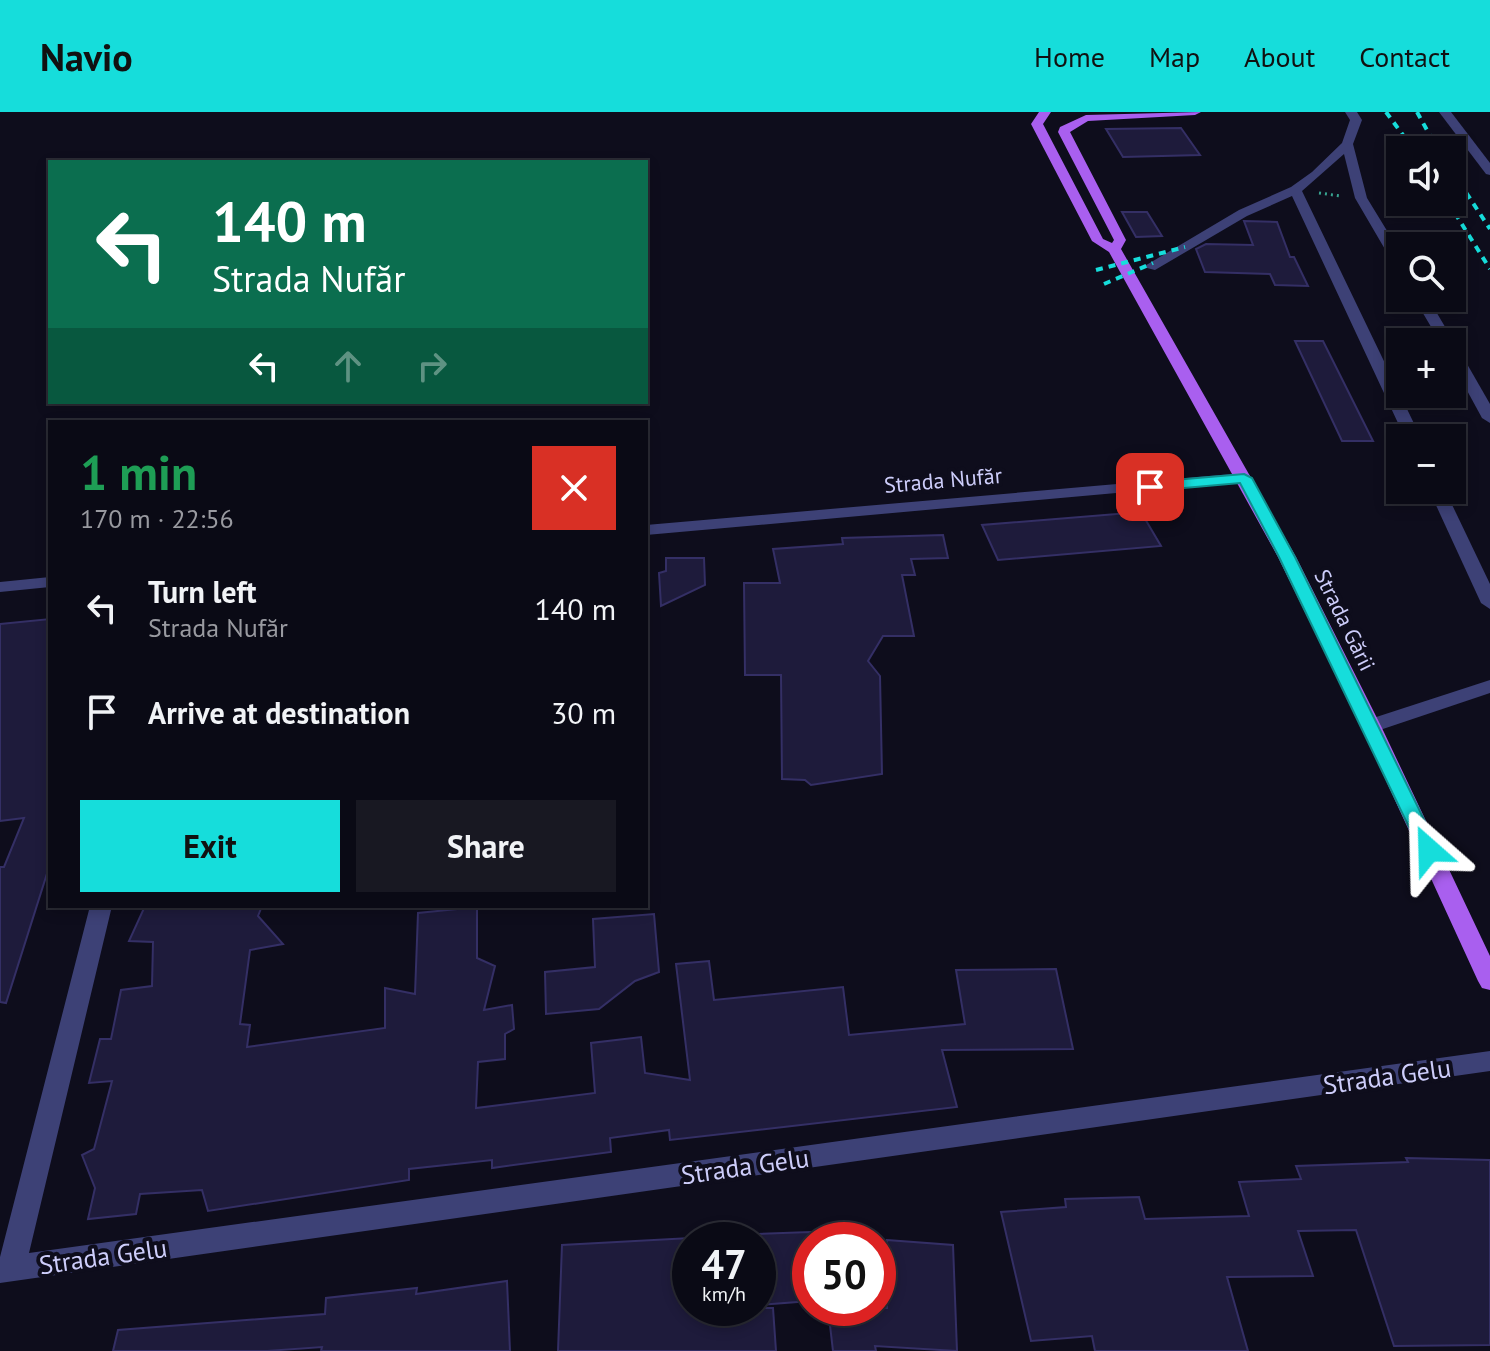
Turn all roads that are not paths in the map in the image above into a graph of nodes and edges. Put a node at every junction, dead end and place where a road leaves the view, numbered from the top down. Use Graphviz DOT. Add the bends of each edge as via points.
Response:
graph roads {
  1 [pos="1045,112"];
  2 [pos="1195,112"];
  3 [pos="1351,112"];
  4 [pos="1445,112"];
  5 [pos="1347,144"];
  6 [pos="1490,171"];
  7 [pos="1295,190"];
  8 [pos="1386,240"];
  9 [pos="1114,249"];
  10 [pos="1150,267"];
  11 [pos="1466,375"];
  12 [pos="1490,418"];
  13 [pos="1406,424"];
  14 [pos="1244,478"];
  15 [pos="1444,504"];
  16 [pos="648,530"];
  17 [pos="48,582"];
  18 [pos="0,587"];
  19 [pos="1490,603"];
  20 [pos="1490,686"];
  21 [pos="1371,726"];
  22 [pos="100,908"];
  23 [pos="1490,981"];
  24 [pos="1490,1061"];
  25 [pos="6,1270"];
  1 -- 9 [label="main road, Strada Gării" via="1037,124 1098,241"];
  2 -- 9 [label="main road, Strada Gării" via="1086,118 1070,123 1064,132 1120,240"];
  3 -- 5 [label="street" via="1356,120"];
  4 -- 6 [label="street"];
  5 -- 7 [label="street"];
  5 -- 8 [label="street" via="1361,198"];
  7 -- 10 [label="street" via="1243,213"];
  7 -- 13 [label="street"];
  9 -- 14 [label="main road, Strada Gării"];
  11 -- 12 [label="street"];
  14 -- 16 [label="street, Strada Nufăr"];
  14 -- 21 [label="main road, Strada Gării"];
  15 -- 19 [label="street"];
  17 -- 18 [label="street"];
  20 -- 21 [label="street"];
  21 -- 23 [label="main road, Strada Gării"];
  22 -- 25 [label="street"];
  24 -- 25 [label="street, Strada Gelu"];
}
